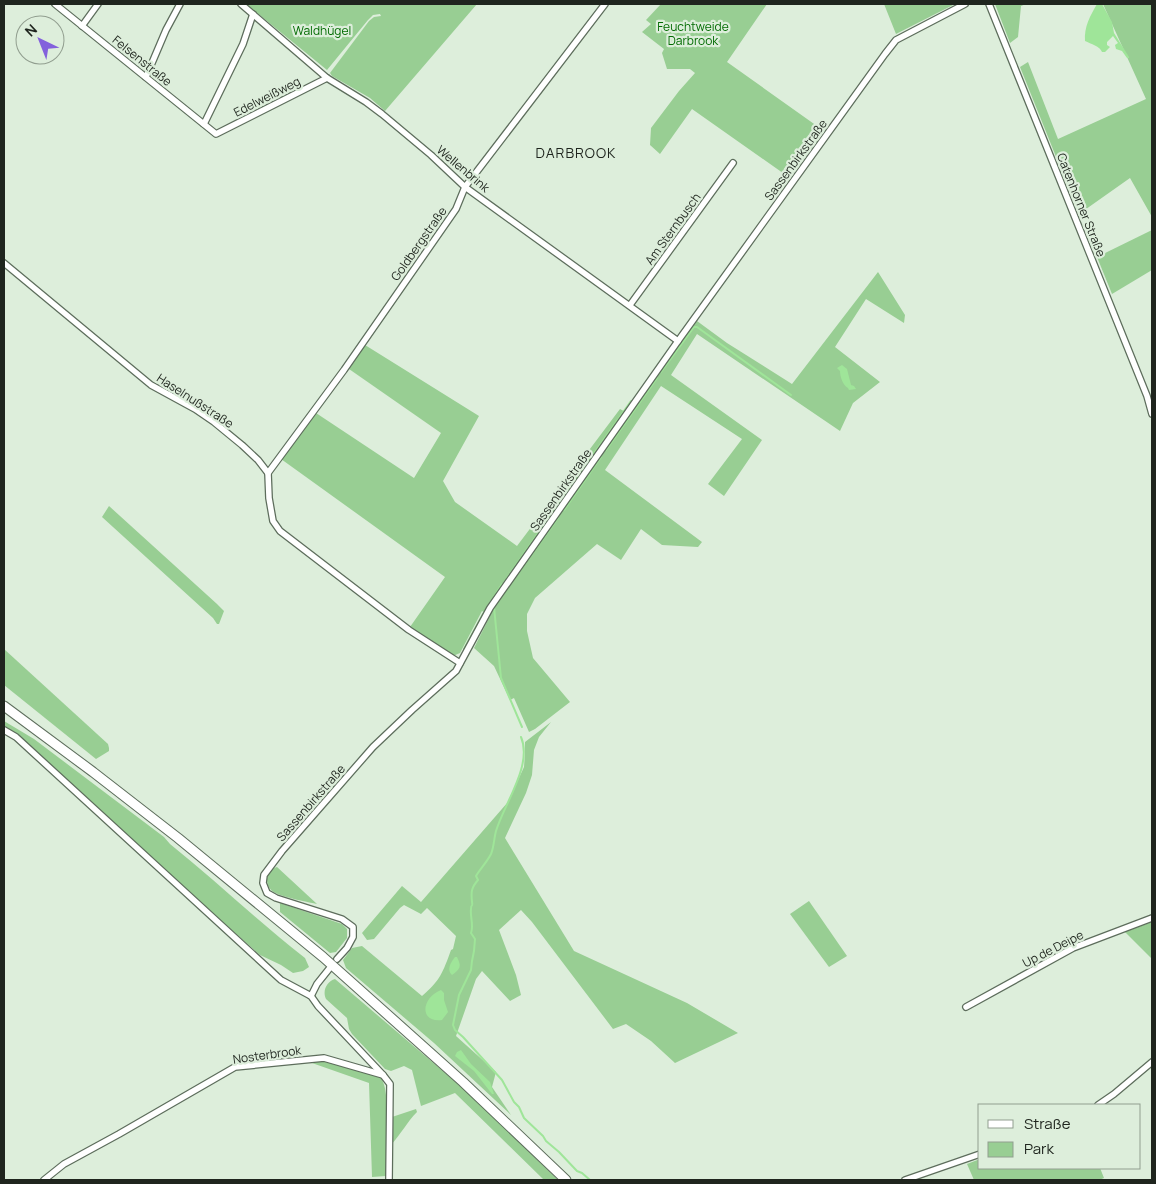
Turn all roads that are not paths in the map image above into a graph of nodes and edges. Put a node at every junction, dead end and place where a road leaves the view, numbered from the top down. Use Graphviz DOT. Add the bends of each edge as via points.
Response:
graph roads {
  1 [pos="55,4"];
  2 [pos="98,4"];
  3 [pos="180,4"];
  4 [pos="240,4"];
  5 [pos="605,4"];
  6 [pos="965,4"];
  7 [pos="989,4"];
  8 [pos="253,14"];
  9 [pos="82,26"];
  10 [pos="146,77"];
  11 [pos="327,78"];
  12 [pos="204,124"];
  13 [pos="216,134"];
  14 [pos="733,164"];
  15 [pos="465,187"];
  16 [pos="4,263"];
  17 [pos="630,306"];
  18 [pos="678,341"];
  19 [pos="1152,414"];
  20 [pos="268,473"];
  21 [pos="460,663"];
  22 [pos="4,706"];
  23 [pos="4,730"];
  24 [pos="1152,918"];
  25 [pos="337,959"];
  26 [pos="329,969"];
  27 [pos="311,996"];
  28 [pos="966,1007"];
  29 [pos="1152,1062"];
  30 [pos="383,1075"];
  31 [pos="1099,1104"];
  32 [pos="978,1155"];
  33 [pos="44,1180"];
  34 [pos="389,1180"];
  35 [pos="566,1180"];
  36 [pos="905,1180"];
  1 -- 9 [label="street, Felsenstraße"];
  2 -- 9 [label="street"];
  3 -- 10 [label="street"];
  4 -- 8 [label="street, Wellenbrink"];
  5 -- 15 [label="street, Goldbergstraße"];
  6 -- 18 [label="street, Sassenbirkstraße" via="896,40"];
  7 -- 19 [label="street, Catenhorner Straße"];
  8 -- 11 [label="street, Wellenbrink"];
  8 -- 12 [label="street" via="243,44"];
  9 -- 10 [label="street, Felsenstraße"];
  10 -- 12 [label="street, Felsenstraße"];
  11 -- 13 [label="street, Edelweißweg"];
  11 -- 15 [label="street, Wellenbrink" via="382,114"];
  12 -- 13 [label="street, Felsenstraße"];
  14 -- 17 [label="street, Am Sternbusch"];
  15 -- 17 [label="street, Wellenbrink"];
  15 -- 20 [label="street, Goldbergstraße" via="456,209"];
  16 -- 20 [label="street, Haselnußstraße" via="151,385 214,422 253,455"];
  17 -- 18 [label="street, Wellenbrink"];
  18 -- 21 [label="street, Sassenbirkstraße" via="490,608"];
  20 -- 21 [label="street" via="273,521 280,532 410,630"];
  21 -- 25 [label="street, Sassenbirkstraße" via="373,748 264,875 267,893 342,919 353,927 354,937"];
  22 -- 35 [label="highway" via="178,838 324,957"];
  23 -- 27 [label="street" via="16,737 281,980"];
  24 -- 28 [label="street, Up de Deipe" via="1073,948"];
  26 -- 27 [label="street"];
  27 -- 30 [label="street"];
  29 -- 31 [label="street"];
  30 -- 33 [label="street, Nosterbrook" via="324,1058 235,1067 64,1164"];
  30 -- 34 [label="street" via="390,1084"];
  32 -- 36 [label="street"];
}
